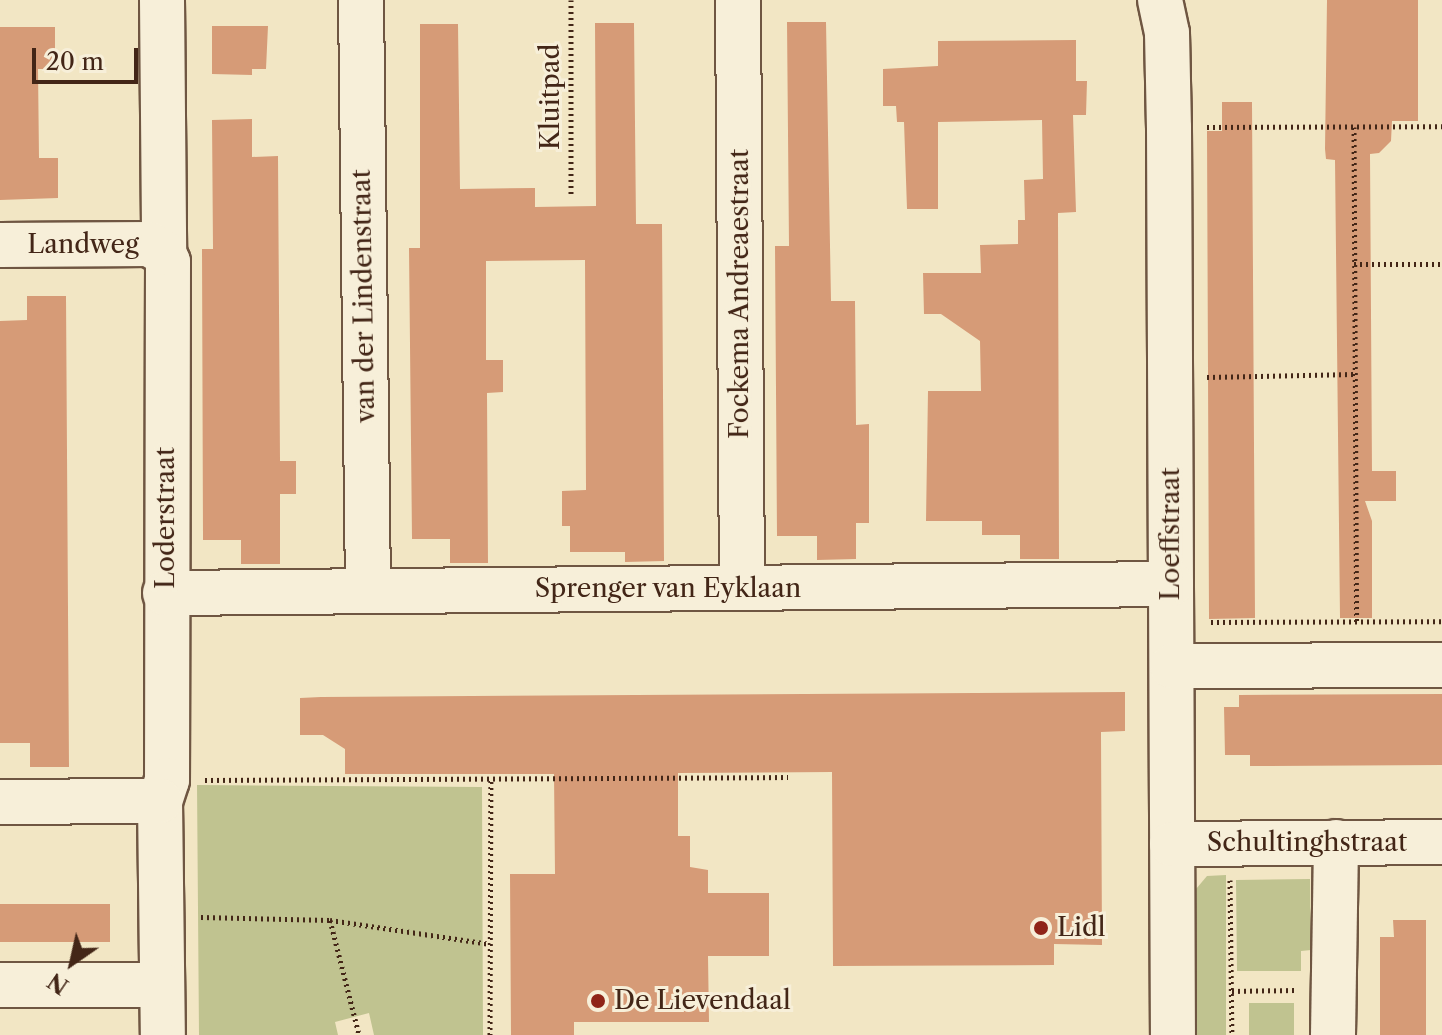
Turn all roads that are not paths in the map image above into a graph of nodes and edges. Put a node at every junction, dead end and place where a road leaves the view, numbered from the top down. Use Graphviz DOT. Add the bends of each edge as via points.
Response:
graph roads {
  1 [pos="162,0"];
  2 [pos="361,0"];
  3 [pos="738,0"];
  4 [pos="1167,11"];
  5 [pos="0,245"];
  6 [pos="164,253"];
  7 [pos="742,588"];
  8 [pos="368,591"];
  9 [pos="165,593"];
  10 [pos="1172,603"];
  11 [pos="1442,665"];
  12 [pos="1172,666"];
  13 [pos="163,790"];
  14 [pos="0,802"];
  15 [pos="1336,842"];
  16 [pos="1442,842"];
  17 [pos="1172,844"];
  18 [pos="0,985"];
  19 [pos="162,985"];
  20 [pos="163,1035"];
  21 [pos="1173,1035"];
  22 [pos="1333,1035"];
  1 -- 6 [label="street, Loderstraat"];
  2 -- 8 [label="street, van der Lindenstraat"];
  3 -- 7 [label="street, Fockema Andreaestraat"];
  4 -- 10 [label="street, Loeffstraat"];
  5 -- 6 [label="street, Landweg" via="149,244"];
  6 -- 9 [label="street, Loderstraat"];
  7 -- 8 [label="street, Sprenger van Eyklaan"];
  7 -- 10 [label="street, Sprenger van Eyklaan"];
  8 -- 9 [label="street, Sprenger van Eyklaan"];
  9 -- 13 [label="street, Loderstraat"];
  10 -- 12 [label="street, Loeffstraat"];
  11 -- 12 [label="street"];
  12 -- 17 [label="street, Loeffstraat"];
  13 -- 14 [label="street"];
  13 -- 19 [label="street, Loderstraat"];
  15 -- 16 [label="street, Schultinghstraat"];
  15 -- 17 [label="street, Schultinghstraat"];
  15 -- 22 [label="street"];
  17 -- 21 [label="street, Loeffstraat"];
  18 -- 19 [label="street"];
  19 -- 20 [label="street, Loderstraat"];
}
